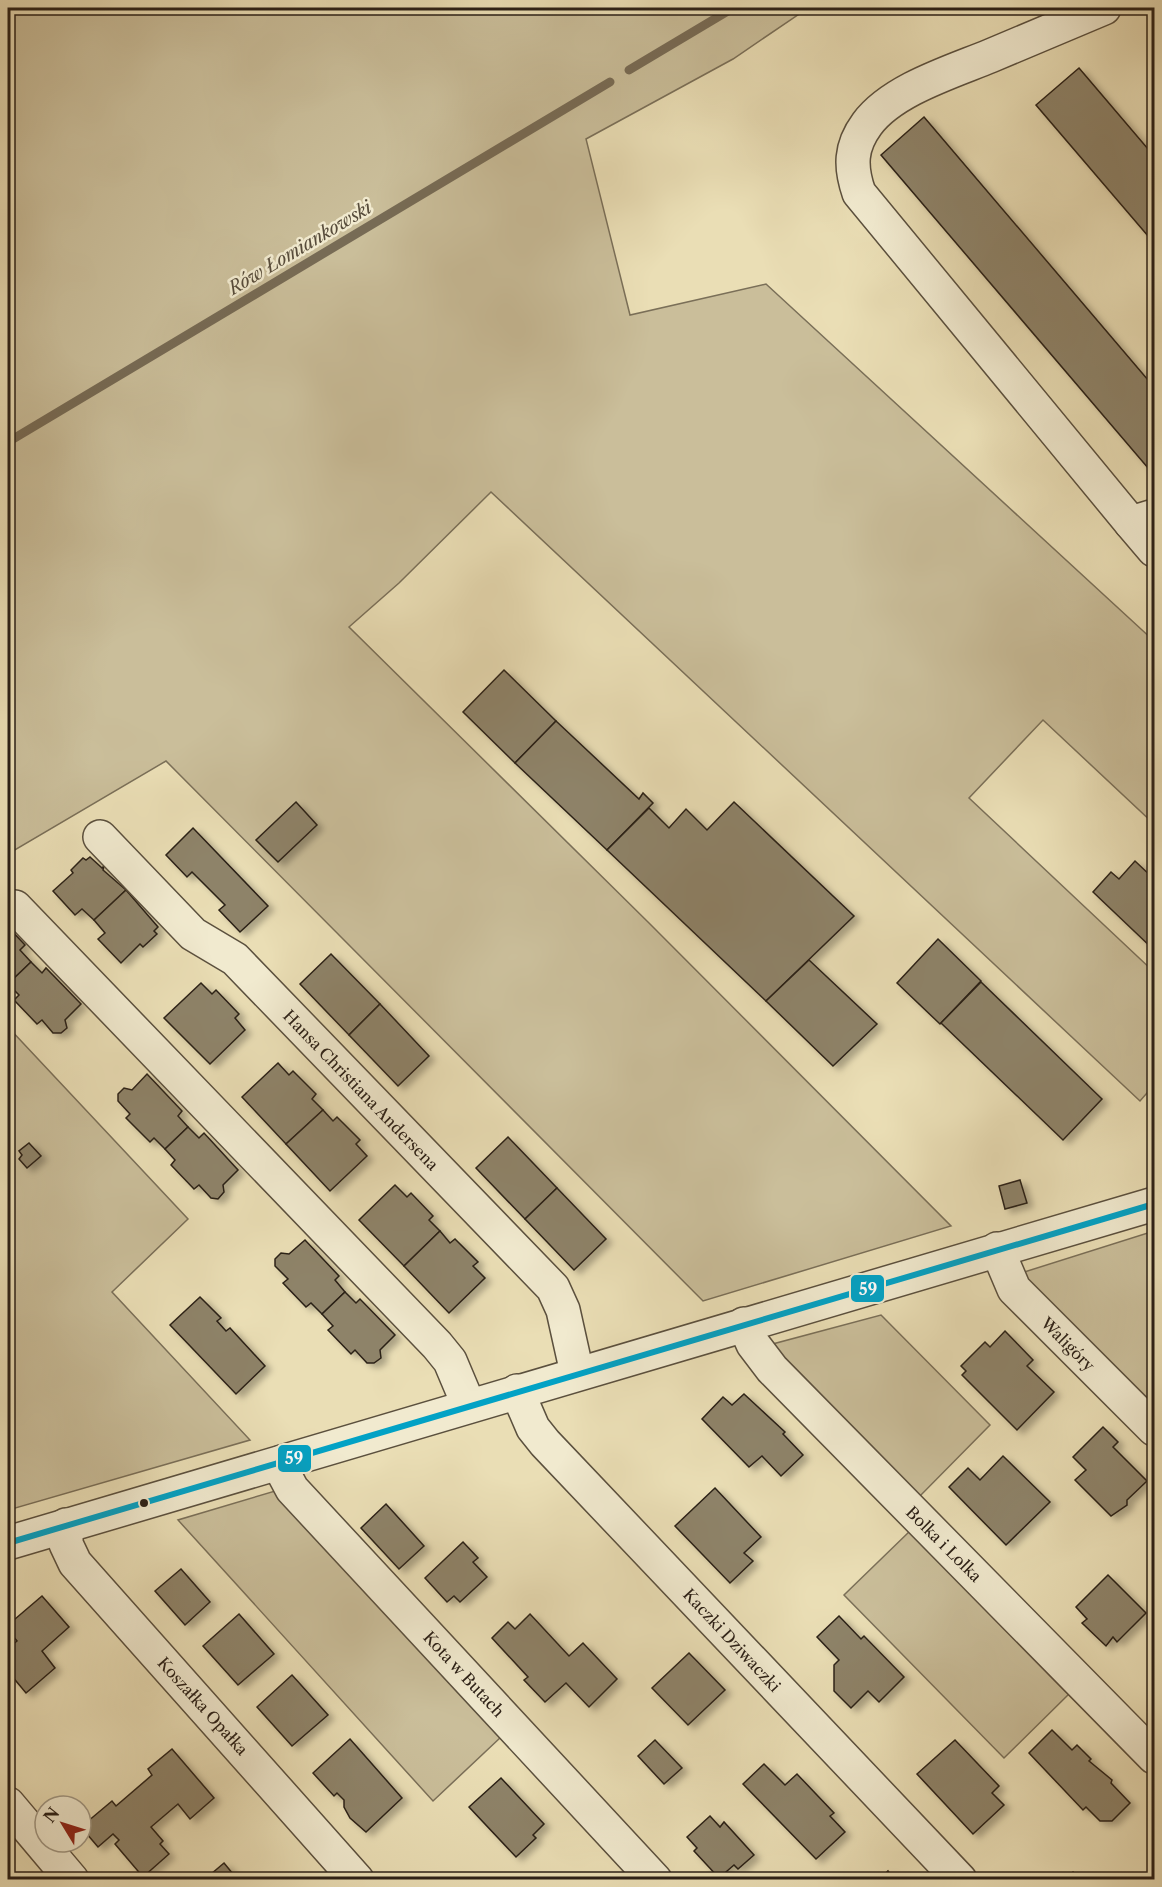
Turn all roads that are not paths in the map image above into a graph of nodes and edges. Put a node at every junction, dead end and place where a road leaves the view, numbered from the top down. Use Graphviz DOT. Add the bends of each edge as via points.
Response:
graph roads {
  1 [pos="1104,8"];
  2 [pos="1143,519"];
  3 [pos="1155,550"];
  4 [pos="100,837"];
  5 [pos="15,907"];
  6 [pos="1155,1204"];
  7 [pos="997,1249"];
  8 [pos="744,1324"];
  9 [pos="577,1373"];
  10 [pos="517,1391"];
  11 [pos="469,1406"];
  12 [pos="1155,1430"];
  13 [pos="282,1462"];
  14 [pos="66,1525"];
  15 [pos="8,1543"];
  16 [pos="1155,1757"];
  17 [pos="8,1804"];
  18 [pos="72,1880"];
  19 [pos="357,1880"];
  20 [pos="655,1880"];
  21 [pos="960,1880"];
  1 -- 2 [label="street" via="889,102 867,124 852,151 852,172 859,193"];
  2 -- 3 [label="street"];
  4 -- 9 [label="street, Hansa Christiana Andersena" via="193,934 235,959 553,1288 563,1310"];
  5 -- 11 [label="street" via="436,1345 450,1361"];
  6 -- 7 [label="street"];
  7 -- 8 [label="street"];
  7 -- 12 [label="street, Waligóry" via="1014,1289"];
  8 -- 9 [label="street"];
  8 -- 16 [label="street, Bolka i Lolka" via="772,1369"];
  9 -- 10 [label="street"];
  10 -- 11 [label="street"];
  10 -- 21 [label="street, Kaczki Dziwaczki" via="544,1443"];
  11 -- 13 [label="street"];
  13 -- 14 [label="street"];
  13 -- 20 [label="street, Kota w Butach" via="292,1489"];
  14 -- 15 [label="street"];
  14 -- 19 [label="street, Koszałka Opałka" via="66,1544 75,1563"];
  17 -- 18 [label="street"];
}
